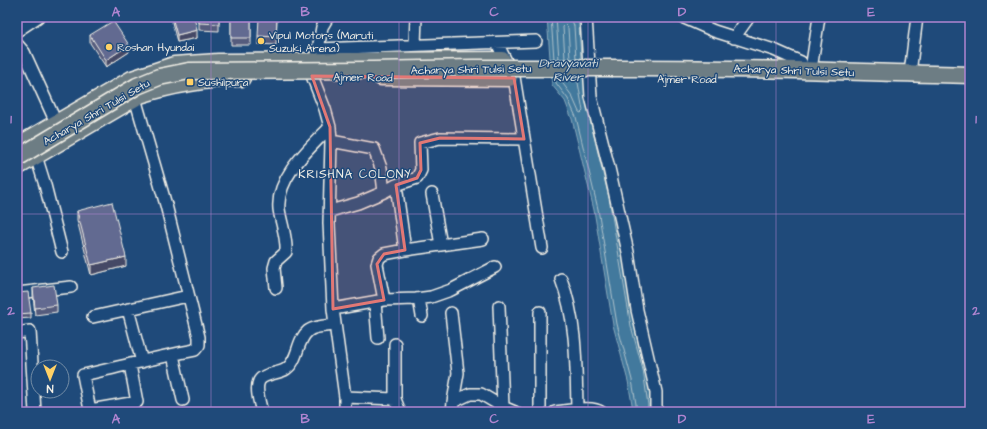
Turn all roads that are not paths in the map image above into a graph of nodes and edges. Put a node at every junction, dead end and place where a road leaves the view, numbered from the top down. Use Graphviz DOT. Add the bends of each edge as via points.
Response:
graph roads {
  1 [pos="38,17"];
  2 [pos="328,17"];
  3 [pos="416,17"];
  4 [pos="586,17"];
  5 [pos="682,17"];
  6 [pos="749,17"];
  7 [pos="819,17"];
  8 [pos="917,17"];
  9 [pos="17,32"];
  10 [pos="734,38"];
  11 [pos="536,41"];
  12 [pos="497,42"];
  13 [pos="17,45"];
  14 [pos="415,45"];
  15 [pos="315,62"];
  16 [pos="807,63"];
  17 [pos="911,65"];
  18 [pos="970,65"];
  19 [pos="970,74"];
  20 [pos="970,85"];
  21 [pos="136,98"];
  22 [pos="57,124"];
  23 [pos="330,127"];
  24 [pos="64,139"];
  25 [pos="524,139"];
  26 [pos="331,141"];
  27 [pos="17,146"];
  28 [pos="36,156"];
  29 [pos="17,158"];
  30 [pos="17,167"];
  31 [pos="396,185"];
  32 [pos="384,192"];
  33 [pos="432,194"];
  34 [pos="330,211"];
  35 [pos="483,239"];
  36 [pos="441,245"];
  37 [pos="542,248"];
  38 [pos="406,250"];
  39 [pos="62,252"];
  40 [pos="495,267"];
  41 [pos="561,279"];
  42 [pos="71,287"];
  43 [pos="276,288"];
  44 [pos="17,293"];
  45 [pos="188,296"];
  46 [pos="419,299"];
  47 [pos="380,301"];
  48 [pos="499,306"];
  49 [pos="128,309"];
  50 [pos="333,309"];
  51 [pos="540,312"];
  52 [pos="451,313"];
  53 [pos="422,316"];
  54 [pos="93,317"];
  55 [pos="335,324"];
  56 [pos="17,333"];
  57 [pos="378,338"];
  58 [pos="395,344"];
  59 [pos="173,355"];
  60 [pos="142,362"];
  61 [pos="130,365"];
  62 [pos="345,397"];
  63 [pos="395,399"];
  64 [pos="183,400"];
  65 [pos="452,407"];
  66 [pos="503,408"];
  67 [pos="577,410"];
  68 [pos="35,412"];
  69 [pos="262,412"];
  70 [pos="345,412"];
  71 [pos="400,412"];
  72 [pos="515,412"];
  73 [pos="540,412"];
  74 [pos="555,412"];
  75 [pos="601,412"];
  76 [pos="656,412"];
  1 -- 9 [label="street"];
  2 -- 15 [label="street" via="322,27"];
  3 -- 14 [label="street"];
  4 -- 76 [label="street" via="591,97 628,252 637,310 656,392"];
  5 -- 10 [label="street"];
  6 -- 10 [label="street"];
  7 -- 16 [label="street"];
  8 -- 17 [label="street"];
  10 -- 16 [label="street" via="768,47"];
  11 -- 12 [label="street"];
  12 -- 14 [label="street"];
  12 -- 25 [label="street" via="514,77"];
  13 -- 22 [label="street" via="24,52"];
  14 -- 15 [label="street"];
  15 -- 16 [label="highway, Ajmer Road" via="617,60"];
  15 -- 20 [label="highway, Ajmer Road" via="509,78 779,80"];
  15 -- 21 [label="highway, Ajmer Road" via="190,82 162,88"];
  15 -- 22 [label="highway, Ajmer Road" via="218,62 174,65 132,79"];
  15 -- 23 [label="street"];
  16 -- 17 [label="highway, Ajmer Road"];
  17 -- 18 [label="highway, Ajmer Road"];
  19 -- 29 [label="highway, Acharya Shri Tulsi Setu, bridge" via="649,68 189,71 159,77 137,86"];
  21 -- 24 [label="highway, Ajmer Road"];
  21 -- 45 [label="street"];
  22 -- 24 [label="street"];
  22 -- 27 [label="highway, Ajmer Road"];
  23 -- 26 [label="street"];
  23 -- 43 [label="street" via="299,161 286,179 279,195 287,242 286,252 276,261 274,268"];
  24 -- 28 [label="highway, Ajmer Road"];
  25 -- 31 [label="street" via="440,138 420,143 421,170 417,178"];
  25 -- 37 [label="street"];
  26 -- 32 [label="street" via="374,149 381,168"];
  26 -- 34 [label="street"];
  28 -- 30 [label="highway, Ajmer Road"];
  28 -- 39 [label="street"];
  31 -- 32 [label="street"];
  31 -- 38 [label="street"];
  32 -- 34 [label="street"];
  33 -- 36 [label="street"];
  34 -- 50 [label="street"];
  35 -- 36 [label="street"];
  36 -- 38 [label="street"];
  38 -- 47 [label="street" via="384,254 379,258 377,264"];
  40 -- 46 [label="street" via="451,290"];
  41 -- 67 [label="street" via="566,290 574,344"];
  42 -- 44 [label="street"];
  45 -- 49 [label="street"];
  45 -- 59 [label="street" via="199,345 195,350"];
  46 -- 47 [label="street"];
  46 -- 53 [label="street"];
  47 -- 50 [label="street"];
  47 -- 57 [label="street"];
  48 -- 66 [label="street"];
  49 -- 54 [label="street"];
  49 -- 60 [label="street"];
  50 -- 55 [label="street"];
  51 -- 73 [label="street"];
  52 -- 65 [label="street" via="458,373"];
  55 -- 62 [label="street"];
  55 -- 69 [label="street" via="308,331 293,363 280,372 260,380 258,386"];
  56 -- 68 [label="street" via="30,331"];
  58 -- 63 [label="street"];
  59 -- 60 [label="street"];
  59 -- 64 [label="street"];
  60 -- 61 [label="street"];
  61 -- 61 [label="street" via="83,375 90,410 137,402"];
  62 -- 63 [label="street"];
  62 -- 70 [label="street"];
  63 -- 71 [label="street"];
  65 -- 66 [label="street" via="470,394 481,394"];
  66 -- 72 [label="street"];
  67 -- 74 [label="street"];
  67 -- 75 [label="street" via="597,409"];
}
